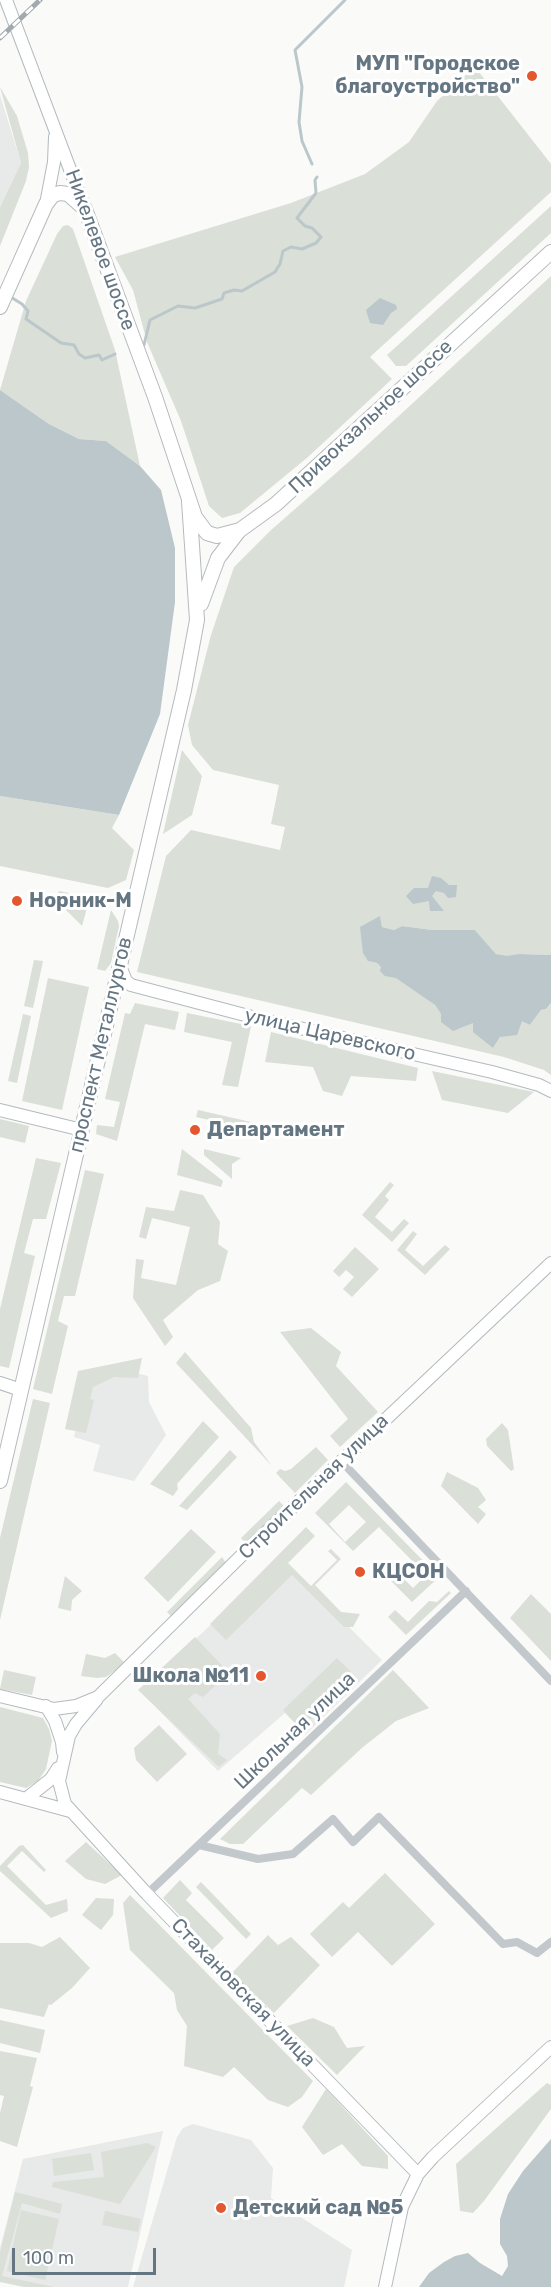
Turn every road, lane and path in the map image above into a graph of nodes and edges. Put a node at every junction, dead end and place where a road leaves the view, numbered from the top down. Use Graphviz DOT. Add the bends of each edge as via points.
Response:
graph roads {
  1 [pos="6,0"];
  2 [pos="55,127"];
  3 [pos="46,204"];
  4 [pos="85,209"];
  5 [pos="551,252"];
  6 [pos="1,304"];
  7 [pos="189,501"];
  8 [pos="240,530"];
  9 [pos="197,620"];
  10 [pos="120,966"];
  11 [pos="131,985"];
  12 [pos="112,1000"];
  13 [pos="551,1091"];
  14 [pos="0,1110"];
  15 [pos="82,1130"];
  16 [pos="551,1263"];
  17 [pos="0,1383"];
  18 [pos="21,1390"];
  19 [pos="342,1462"];
  20 [pos="0,1481"];
  21 [pos="465,1591"];
  22 [pos="551,1681"];
  23 [pos="0,1696"];
  24 [pos="98,1697"];
  25 [pos="46,1706"];
  26 [pos="63,1758"];
  27 [pos="0,1791"];
  28 [pos="27,1798"];
  29 [pos="70,1811"];
  30 [pos="198,1845"];
  31 [pos="147,1894"];
  32 [pos="551,1942"];
  33 [pos="551,2047"];
  34 [pos="418,2174"];
  35 [pos="385,2287"];
  1 -- 2 [label="street, Никелевое шоссе"];
  2 -- 3 [label="street"];
  2 -- 4 [label="street, Никелевое шоссе"];
  3 -- 4 [label="main road" via="60,192"];
  3 -- 6 [label="main road"];
  4 -- 7 [label="main road, Никелевое шоссе"];
  5 -- 8 [label="main road, Привокзальное шоссе" via="276,504"];
  7 -- 8 [label="main road, Привокзальное шоссе" via="207,533 217,536"];
  7 -- 9 [label="main road, проспект Металлургов"];
  8 -- 9 [label="main road" via="218,558"];
  9 -- 10 [label="main road, проспект Металлургов" via="177,728"];
  10 -- 11 [label="street"];
  10 -- 12 [label="main road, проспект Металлургов"];
  11 -- 12 [label="street"];
  11 -- 13 [label="street, улица Царевского" via="492,1072"];
  12 -- 15 [label="main road, проспект Металлургов"];
  14 -- 15 [label="street"];
  15 -- 18 [label="main road, проспект Металлургов"];
  16 -- 19 [label="street, Строительная улица"];
  17 -- 18 [label="street"];
  18 -- 20 [label="main road, проспект Металлургов"];
  19 -- 21 [label="street"];
  19 -- 24 [label="street, Строительная улица"];
  21 -- 22 [label="street"];
  21 -- 30 [label="street, Школьная улица"];
  23 -- 25 [label="street"];
  24 -- 25 [label="street, Строительная улица" via="76,1706"];
  24 -- 26 [label="street" via="69,1736"];
  25 -- 26 [label="street" via="57,1726"];
  26 -- 28 [label="street" via="51,1779"];
  26 -- 29 [label="street" via="60,1789"];
  27 -- 28 [label="street"];
  28 -- 29 [label="street"];
  29 -- 31 [label="street, Стахановская улица"];
  30 -- 31 [label="street, Школьная улица"];
  30 -- 32 [label="street" via="258,1859 293,1854 333,1819 354,1842 379,1817 503,1944 517,1942 537,1953"];
  31 -- 34 [label="street, Стахановская улица"];
  33 -- 34 [label="street"];
  34 -- 35 [label="street" via="402,2206"];
}
